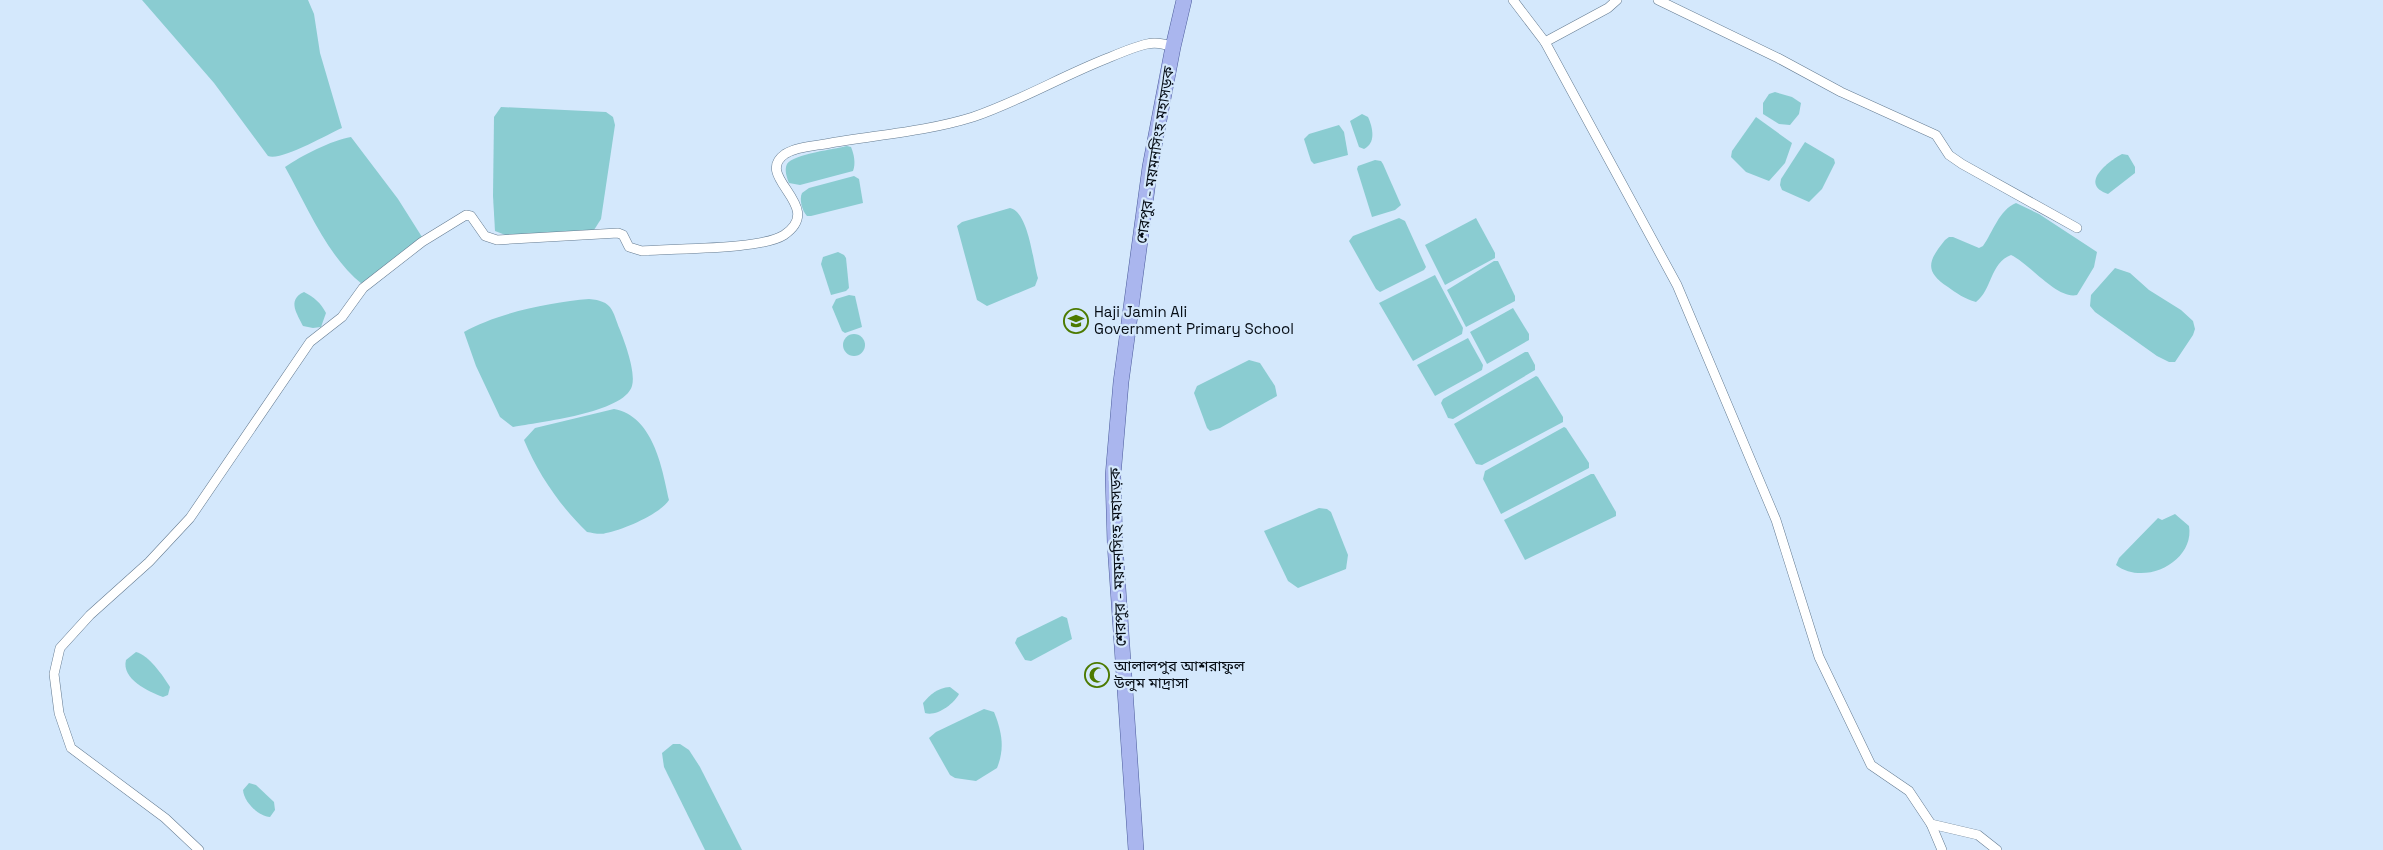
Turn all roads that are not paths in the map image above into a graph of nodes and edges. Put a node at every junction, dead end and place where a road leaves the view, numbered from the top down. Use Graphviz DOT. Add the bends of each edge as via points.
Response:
graph roads {
  1 [pos="1184,0"];
  2 [pos="1513,0"];
  3 [pos="1616,0"];
  4 [pos="1658,0"];
  5 [pos="1545,42"];
  6 [pos="1173,47"];
  7 [pos="2077,228"];
  8 [pos="1931,824"];
  9 [pos="200,850"];
  10 [pos="1136,850"];
  11 [pos="1942,850"];
  12 [pos="1997,850"];
  1 -- 6 [label="main road, শেরপুর - ময়মনসিংহ মহাসড়ক"];
  2 -- 5 [label="street"];
  3 -- 5 [label="street" via="1608,8"];
  4 -- 7 [label="street" via="1840,92 1936,135 1949,155 1962,164"];
  5 -- 8 [label="street" via="1677,285 1776,520 1820,657 1872,765 1909,791"];
  6 -- 9 [label="street" via="1148,43 1020,98 940,126 794,150 784,155 778,163 777,172 780,182 795,201 798,215 784,235 758,243 642,251 629,247 623,234 497,240 485,236 466,215 422,242 363,288 342,317 310,342 190,518 60,648 54,674 59,713 70,748 165,818"];
  6 -- 10 [label="main road, শেরপুর - ময়মনসিংহ মহাসড়ক" via="1148,186 1121,382 1113,476"];
  8 -- 11 [label="street"];
  8 -- 12 [label="street" via="1978,835"];
}
